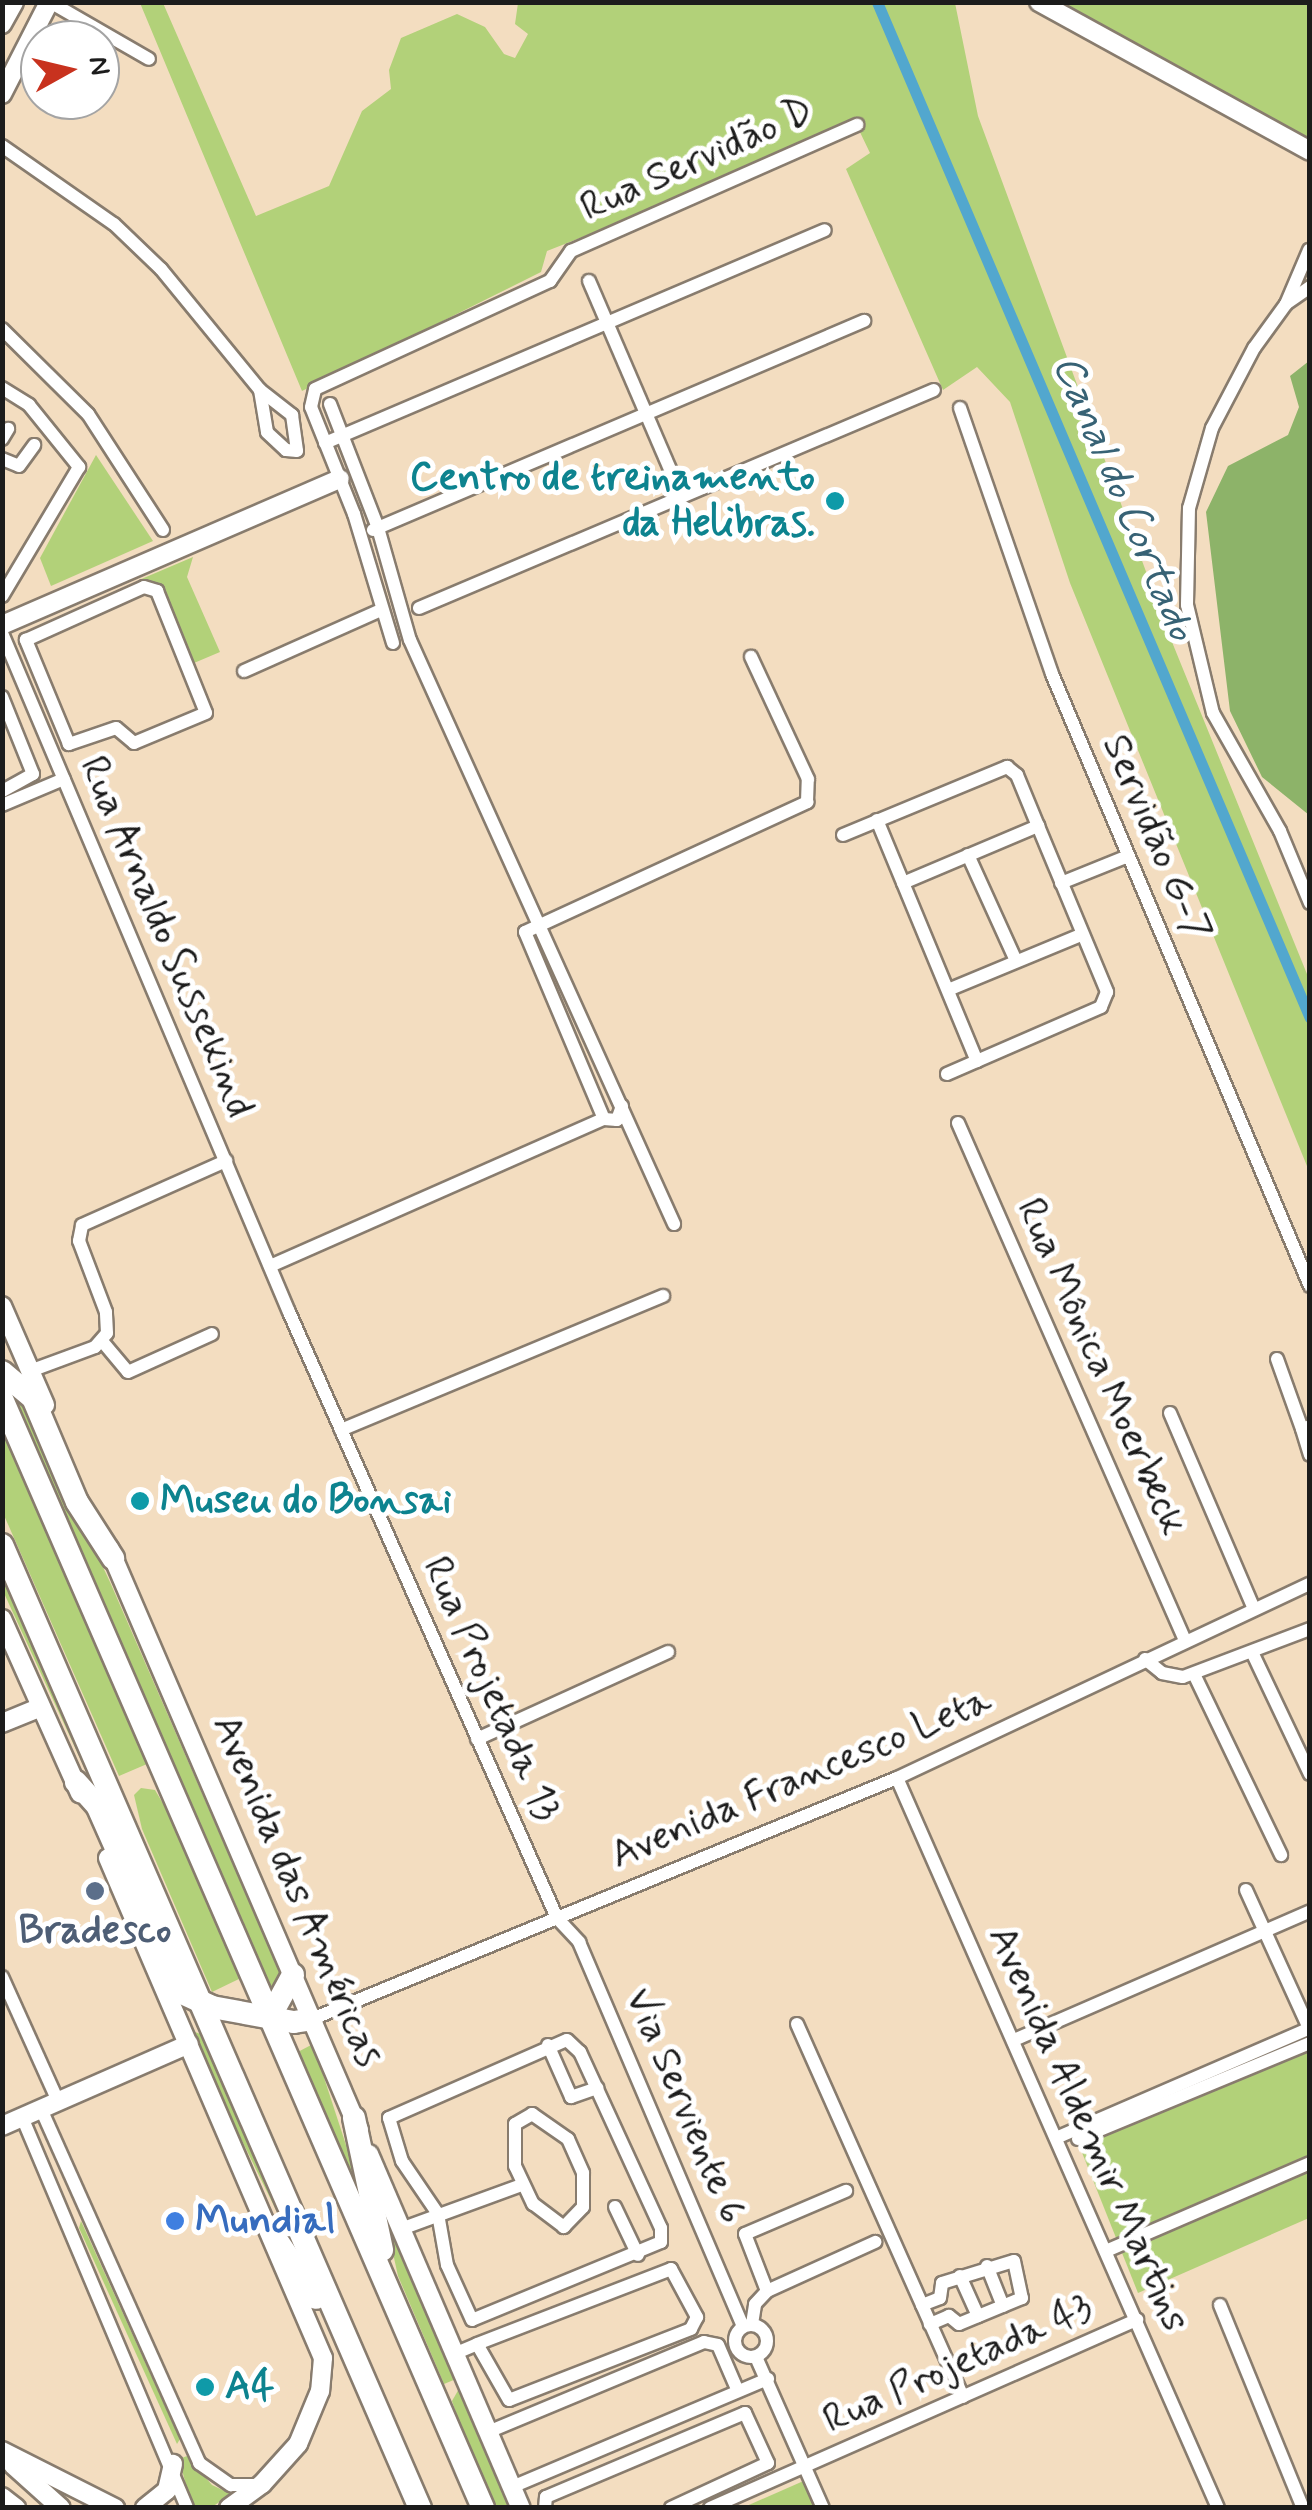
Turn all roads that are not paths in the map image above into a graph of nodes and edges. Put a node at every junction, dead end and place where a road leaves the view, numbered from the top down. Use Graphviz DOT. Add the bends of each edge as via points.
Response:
graph roads {
  1 [pos="14,2"];
  2 [pos="50,2"];
  3 [pos="1039,2"];
  4 [pos="2,24"];
  5 [pos="149,59"];
  6 [pos="10,63"];
  7 [pos="2,94"];
  8 [pos="857,125"];
  9 [pos="2,146"];
  10 [pos="1310,151"];
  11 [pos="825,230"];
  12 [pos="1308,250"];
  13 [pos="589,281"];
  14 [pos="1310,287"];
  15 [pos="1286,304"];
  16 [pos="864,321"];
  17 [pos="609,322"];
  18 [pos="2,329"];
  19 [pos="2,388"];
  20 [pos="260,390"];
  21 [pos="934,390"];
  22 [pos="330,404"];
  23 [pos="960,408"];
  24 [pos="647,414"];
  25 [pos="344,435"];
  26 [pos="325,442"];
  27 [pos="34,445"];
  28 [pos="2,459"];
  29 [pos="340,479"];
  30 [pos="681,495"];
  31 [pos="378,528"];
  32 [pos="164,530"];
  33 [pos="361,534"];
  34 [pos="2,596"];
  35 [pos="419,608"];
  36 [pos="380,610"];
  37 [pos="2,625"];
  38 [pos="2,634"];
  39 [pos="394,644"];
  40 [pos="752,657"];
  41 [pos="244,670"];
  42 [pos="26,692"];
  43 [pos="4,699"];
  44 [pos="62,731"];
  45 [pos="47,738"];
  46 [pos="64,779"];
  47 [pos="2,791"];
  48 [pos="2,805"];
  49 [pos="877,820"];
  50 [pos="1038,826"];
  51 [pos="842,834"];
  52 [pos="968,855"];
  53 [pos="1128,856"];
  54 [pos="1061,882"];
  55 [pos="903,883"];
  56 [pos="1310,903"];
  57 [pos="544,924"];
  58 [pos="1082,935"];
  59 [pos="1016,960"];
  60 [pos="948,990"];
  61 [pos="977,1061"];
  62 [pos="947,1074"];
  63 [pos="622,1106"];
  64 [pos="604,1119"];
  65 [pos="958,1122"];
  66 [pos="226,1160"];
  67 [pos="674,1224"];
  68 [pos="270,1266"];
  69 [pos="1310,1286"];
  70 [pos="663,1296"];
  71 [pos="2,1306"];
  72 [pos="212,1334"];
  73 [pos="102,1341"];
  74 [pos="1278,1359"];
  75 [pos="30,1371"];
  76 [pos="2,1372"];
  77 [pos="2,1400"];
  78 [pos="1170,1413"];
  79 [pos="1306,1428"];
  80 [pos="341,1430"];
  81 [pos="1310,1455"];
  82 [pos="2,1545"];
  83 [pos="113,1558"];
  84 [pos="1310,1584"];
  85 [pos="1253,1607"];
  86 [pos="2,1619"];
  87 [pos="1310,1628"];
  88 [pos="1184,1638"];
  89 [pos="668,1652"];
  90 [pos="1252,1652"];
  91 [pos="1145,1659"];
  92 [pos="1194,1674"];
  93 [pos="41,1707"];
  94 [pos="2,1723"];
  95 [pos="476,1739"];
  96 [pos="1310,1774"];
  97 [pos="896,1778"];
  98 [pos="76,1782"];
  99 [pos="1281,1855"];
  100 [pos="1246,1890"];
  101 [pos="1310,1911"];
  102 [pos="557,1918"];
  103 [pos="1264,1931"];
  104 [pos="293,1976"];
  105 [pos="2,1977"];
  106 [pos="202,2005"];
  107 [pos="270,2017"];
  108 [pos="312,2019"];
  109 [pos="796,2024"];
  110 [pos="1309,2028"];
  111 [pos="1014,2040"];
  112 [pos="1310,2042"];
  113 [pos="189,2044"];
  114 [pos="548,2045"];
  115 [pos="597,2088"];
  116 [pos="50,2105"];
  117 [pos="22,2117"];
  118 [pos="354,2118"];
  119 [pos="2,2126"];
  120 [pos="1056,2138"];
  121 [pos="1078,2139"];
  122 [pos="61,2153"];
  123 [pos="42,2157"];
  124 [pos="402,2161"];
  125 [pos="1310,2163"];
  126 [pos="378,2175"];
  127 [pos="521,2185"];
  128 [pos="846,2190"];
  129 [pos="615,2206"];
  130 [pos="438,2214"];
  131 [pos="400,2230"];
  132 [pos="276,2239"];
  133 [pos="874,2242"];
  134 [pos="1106,2251"];
  135 [pos="638,2255"];
  136 [pos="987,2266"];
  137 [pos="960,2276"];
  138 [pos="767,2291"];
  139 [pos="392,2297"];
  140 [pos="940,2298"];
  141 [pos="922,2306"];
  142 [pos="1002,2306"];
  143 [pos="1220,2306"];
  144 [pos="949,2316"];
  145 [pos="978,2316"];
  146 [pos="472,2320"];
  147 [pos="1137,2320"];
  148 [pos="930,2324"];
  149 [pos="747,2325"];
  150 [pos="445,2332"];
  151 [pos="477,2344"];
  152 [pos="351,2350"];
  153 [pos="454,2354"];
  154 [pos="756,2357"];
  155 [pos="768,2379"];
  156 [pos="737,2389"];
  157 [pos="963,2397"];
  158 [pos="488,2432"];
  159 [pos="190,2445"];
  160 [pos="2,2453"];
  161 [pos="171,2458"];
  162 [pos="805,2467"];
  163 [pos="262,2484"];
  164 [pos="512,2487"];
  165 [pos="2,2497"];
  166 [pos="16,2508"];
  167 [pos="62,2508"];
  168 [pos="115,2508"];
  169 [pos="145,2508"];
  170 [pos="187,2508"];
  171 [pos="229,2508"];
  172 [pos="420,2508"];
  173 [pos="483,2508"];
  174 [pos="521,2508"];
  175 [pos="545,2508"];
  176 [pos="671,2508"];
  177 [pos="710,2508"];
  178 [pos="823,2508"];
  179 [pos="1218,2508"];
  180 [pos="1304,2508"];
  1 -- 4 [label="main road"];
  2 -- 5 [label="street"];
  2 -- 6 [label="main road"];
  3 -- 10 [label="main road"];
  6 -- 7 [label="main road"];
  8 -- 26 [label="street, Rua Servidão D" via="570,251 550,281 322,385 310,400"];
  9 -- 20 [label="street" via="114,224 200,312"];
  11 -- 17 [label="street"];
  12 -- 15 [label="street"];
  13 -- 17 [label="street"];
  14 -- 15 [label="street"];
  15 -- 56 [label="street" via="1212,428 1189,508 1187,605 1213,713 1280,832"];
  16 -- 24 [label="street"];
  17 -- 24 [label="street"];
  17 -- 25 [label="street"];
  18 -- 32 [label="street" via="88,414"];
  19 -- 34 [label="street" via="30,405 76,454 80,467"];
  20 -- 20 [label="street" via="267,432 286,450 297,451 292,415"];
  21 -- 30 [label="street"];
  22 -- 25 [label="street"];
  23 -- 53 [label="street, Servidão G-7" via="1025,602"];
  24 -- 30 [label="street"];
  24 -- 31 [label="street"];
  25 -- 26 [label="street"];
  25 -- 31 [label="street"];
  26 -- 29 [label="street"];
  27 -- 28 [label="street" via="19,466"];
  29 -- 33 [label="street"];
  29 -- 37 [label="main road"];
  30 -- 35 [label="street"];
  31 -- 33 [label="street"];
  31 -- 57 [label="street" via="410,640"];
  33 -- 36 [label="street"];
  36 -- 39 [label="street"];
  36 -- 41 [label="street"];
  38 -- 42 [label="street, Rua Arnaldo Sussekind"];
  40 -- 57 [label="street" via="808,778 807,802"];
  42 -- 43 [label="street"];
  42 -- 45 [label="street, Rua Arnaldo Sussekind"];
  43 -- 47 [label="street" via="33,774"];
  44 -- 44 [label="street" via="72,745 116,728 134,743 206,713 154,588 26,640"];
  44 -- 45 [label="street"];
  45 -- 46 [label="street, Rua Arnaldo Sussekind"];
  46 -- 48 [label="street"];
  46 -- 66 [label="street, Rua Arnaldo Sussekind"];
  49 -- 50 [label="street" via="1006,767"];
  49 -- 51 [label="street"];
  49 -- 55 [label="street"];
  50 -- 52 [label="street"];
  50 -- 54 [label="street"];
  52 -- 55 [label="street"];
  52 -- 59 [label="street"];
  53 -- 54 [label="street"];
  53 -- 69 [label="street, Servidão G-7"];
  54 -- 58 [label="street"];
  55 -- 60 [label="street"];
  57 -- 63 [label="street"];
  57 -- 64 [label="street" via="525,932"];
  58 -- 59 [label="street"];
  58 -- 61 [label="street" via="1106,1004"];
  59 -- 60 [label="street"];
  60 -- 61 [label="street"];
  61 -- 62 [label="street"];
  63 -- 64 [label="street" via="617,1120"];
  63 -- 67 [label="street"];
  64 -- 68 [label="street"];
  65 -- 88 [label="street, Rua Mônica Moerbeck"];
  66 -- 68 [label="street, Rua Arnaldo Sussekind"];
  66 -- 73 [label="street" via="82,1225 79,1241 108,1322"];
  68 -- 80 [label="street, Rua Projetada 13"];
  70 -- 80 [label="street"];
  71 -- 75 [label="main road, Avenida das Américas"];
  72 -- 73 [label="street" via="128,1372"];
  73 -- 75 [label="street"];
  74 -- 79 [label="street"];
  75 -- 83 [label="main road, Avenida das Américas"];
  76 -- 83 [label="highway" via="33,1398 78,1502"];
  77 -- 107 [label="highway, Avenida das Américas"];
  78 -- 85 [label="street"];
  79 -- 81 [label="street"];
  80 -- 95 [label="street, Rua Projetada 13"];
  82 -- 106 [label="highway"];
  83 -- 104 [label="main road, Avenida das Américas"];
  84 -- 85 [label="street, Avenida Francesco Leta"];
  85 -- 88 [label="street, Avenida Francesco Leta"];
  86 -- 93 [label="main road"];
  87 -- 90 [label="street"];
  88 -- 91 [label="street, Avenida Francesco Leta"];
  89 -- 95 [label="street"];
  90 -- 92 [label="street"];
  90 -- 96 [label="street"];
  91 -- 92 [label="street" via="1172,1676"];
  91 -- 97 [label="street, Avenida Francesco Leta"];
  92 -- 99 [label="street"];
  93 -- 94 [label="main road"];
  93 -- 98 [label="main road"];
  95 -- 102 [label="street, Rua Projetada 13"];
  97 -- 102 [label="street, Avenida Francesco Leta"];
  97 -- 111 [label="street, Avenida Aldemir Martins"];
  98 -- 106 [label="highway" via="97,1805 180,1992"];
  98 -- 113 [label="main road"];
  100 -- 103 [label="street"];
  101 -- 103 [label="street"];
  102 -- 108 [label="street, Avenida Francesco Leta"];
  102 -- 149 [label="street, Via Serviente 6" via="579,1942"];
  103 -- 110 [label="street"];
  103 -- 111 [label="street"];
  104 -- 107 [label="highway"];
  104 -- 108 [label="main road, Avenida das Américas"];
  105 -- 116 [label="street"];
  106 -- 107 [label="highway"];
  106 -- 152 [label="highway"];
  107 -- 108 [label="highway"];
  107 -- 139 [label="highway, Avenida das Américas"];
  108 -- 118 [label="main road, Avenida das Américas"];
  109 -- 141 [label="street"];
  110 -- 120 [label="street"];
  111 -- 120 [label="street, Avenida Aldemir Martins"];
  112 -- 121 [label="street"];
  113 -- 116 [label="main road"];
  113 -- 132 [label="main road"];
  114 -- 115 [label="street" via="575,2044"];
  114 -- 115 [label="street" via="571,2097"];
  114 -- 124 [label="street" via="395,2112 388,2125"];
  115 -- 135 [label="street" via="661,2228 661,2242"];
  116 -- 117 [label="main road"];
  116 -- 122 [label="street"];
  117 -- 119 [label="main road"];
  117 -- 123 [label="street"];
  118 -- 126 [label="main road, Avenida das Américas"];
  118 -- 139 [label="highway"];
  120 -- 134 [label="street, Avenida Aldemir Martins"];
  122 -- 123 [label="street"];
  122 -- 159 [label="street"];
  123 -- 161 [label="street"];
  124 -- 126 [label="street"];
  124 -- 130 [label="street"];
  125 -- 134 [label="street"];
  126 -- 131 [label="main road, Avenida das Américas"];
  127 -- 127 [label="street" via="556,2226 579,2218 586,2196 577,2154 543,2116 515,2124 512,2149"];
  127 -- 130 [label="street"];
  128 -- 138 [label="street" via="746,2234"];
  129 -- 135 [label="street"];
  130 -- 131 [label="street"];
  130 -- 146 [label="street" via="447,2265"];
  131 -- 150 [label="main road, Avenida das Américas"];
  132 -- 152 [label="highway"];
  132 -- 163 [label="main road" via="324,2369 298,2444"];
  133 -- 138 [label="street"];
  134 -- 147 [label="street, Avenida Aldemir Martins"];
  135 -- 146 [label="street"];
  136 -- 137 [label="street"];
  136 -- 142 [label="street"];
  136 -- 142 [label="street" via="1014,2261 1026,2294"];
  137 -- 140 [label="street" via="939,2286"];
  137 -- 145 [label="street"];
  138 -- 149 [label="street"];
  139 -- 173 [label="highway, Avenida das Américas"];
  140 -- 141 [label="street"];
  140 -- 144 [label="street"];
  141 -- 148 [label="street"];
  142 -- 145 [label="street"];
  143 -- 180 [label="street"];
  144 -- 145 [label="street" via="959,2324"];
  144 -- 148 [label="street"];
  146 -- 150 [label="street"];
  147 -- 157 [label="street, Rua Projetada 43"];
  147 -- 179 [label="street, Avenida Aldemir Martins"];
  148 -- 157 [label="street"];
  149 -- 154 [label="street" via="767,2339"];
  149 -- 154 [label="street, Via Serviente 6" via="735,2334 737,2350"];
  150 -- 153 [label="main road, Avenida das Américas"];
  151 -- 151 [label="street" via="509,2400 691,2329 697,2317 671,2269"];
  151 -- 153 [label="street"];
  152 -- 172 [label="highway"];
  153 -- 158 [label="main road, Avenida das Américas"];
  154 -- 155 [label="street"];
  155 -- 156 [label="street"];
  155 -- 162 [label="street"];
  156 -- 158 [label="street" via="718,2345 704,2342"];
  156 -- 164 [label="street"];
  157 -- 162 [label="street, Rua Projetada 43"];
  158 -- 164 [label="main road, Avenida das Américas"];
  159 -- 161 [label="street"];
  159 -- 163 [label="street" via="218,2480"];
  160 -- 167 [label="main road"];
  160 -- 168 [label="main road"];
  161 -- 169 [label="main road" via="167,2490"];
  161 -- 170 [label="street"];
  162 -- 177 [label="street, Rua Projetada 43"];
  162 -- 178 [label="street"];
  163 -- 171 [label="main road"];
  164 -- 174 [label="main road, Avenida das Américas"];
  165 -- 166 [label="main road"];
  175 -- 176 [label="street" via="546,2497 745,2414 768,2463"];
}
